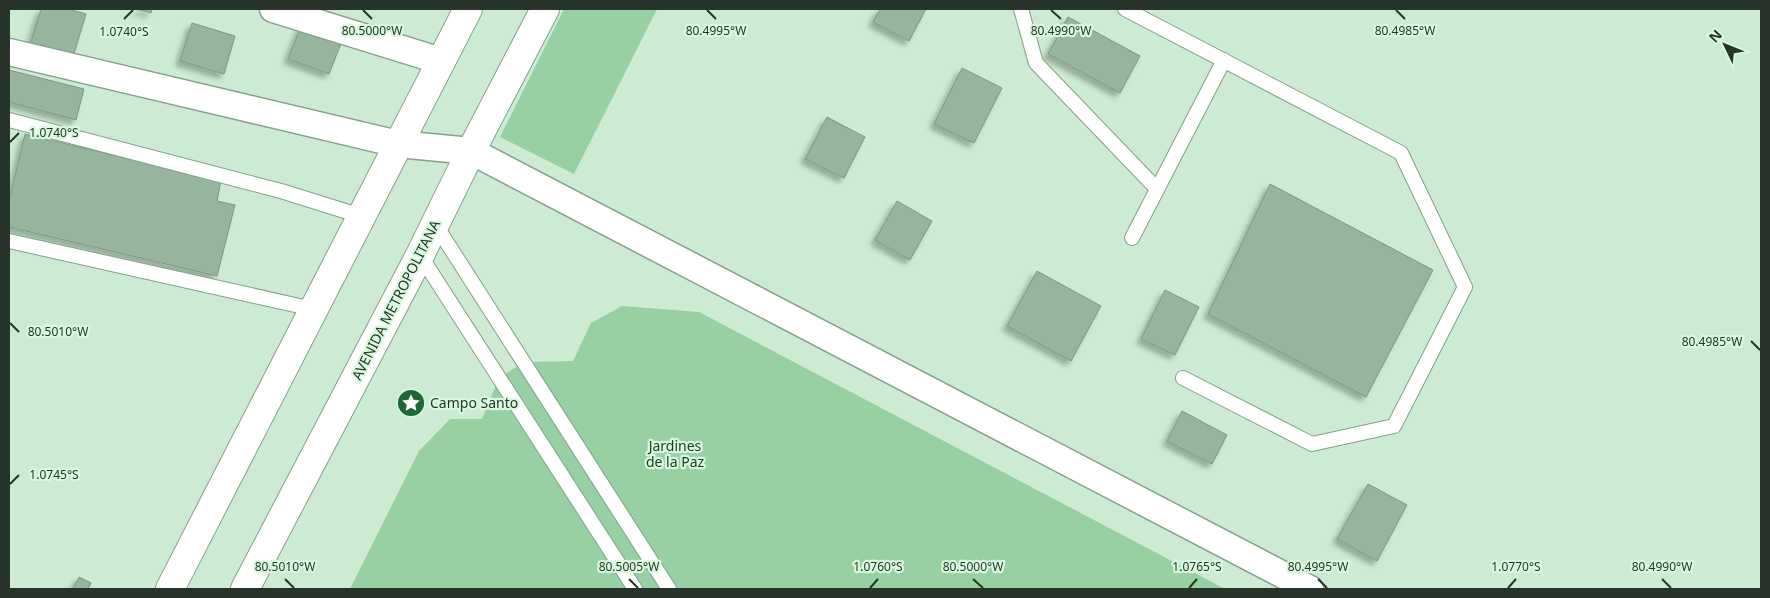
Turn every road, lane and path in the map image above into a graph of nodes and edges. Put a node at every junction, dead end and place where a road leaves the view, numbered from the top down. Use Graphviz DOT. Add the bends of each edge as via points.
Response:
graph roads {
  1 [pos="273,9"];
  2 [pos="468,9"];
  3 [pos="545,9"];
  4 [pos="1021,9"];
  5 [pos="1125,9"];
  6 [pos="9,52"];
  7 [pos="1224,60"];
  8 [pos="442,61"];
  9 [pos="9,120"];
  10 [pos="398,144"];
  11 [pos="472,151"];
  12 [pos="1158,188"];
  13 [pos="361,216"];
  14 [pos="435,224"];
  15 [pos="1132,238"];
  16 [pos="9,241"];
  17 [pos="420,256"];
  18 [pos="313,309"];
  19 [pos="1183,378"];
  20 [pos="170,589"];
  21 [pos="245,589"];
  22 [pos="635,589"];
  23 [pos="670,589"];
  24 [pos="1310,589"];
  1 -- 8 [label="street"];
  2 -- 8 [label="highway"];
  3 -- 11 [label="highway, AVENIDA METROPOLITANA"];
  4 -- 12 [label="lane" via="1036,63"];
  5 -- 7 [label="lane"];
  6 -- 10 [label="street"];
  7 -- 12 [label="lane"];
  7 -- 19 [label="lane" via="1401,153 1465,287 1394,426 1312,444"];
  8 -- 10 [label="highway"];
  9 -- 13 [label="lane" via="281,191"];
  10 -- 11 [label="street"];
  10 -- 13 [label="highway"];
  11 -- 14 [label="highway, AVENIDA METROPOLITANA"];
  11 -- 24 [label="street"];
  12 -- 15 [label="lane"];
  13 -- 18 [label="highway"];
  14 -- 17 [label="highway, AVENIDA METROPOLITANA"];
  14 -- 23 [label="lane"];
  16 -- 18 [label="lane"];
  17 -- 21 [label="highway, AVENIDA METROPOLITANA"];
  17 -- 22 [label="lane"];
  18 -- 20 [label="highway"];
}
